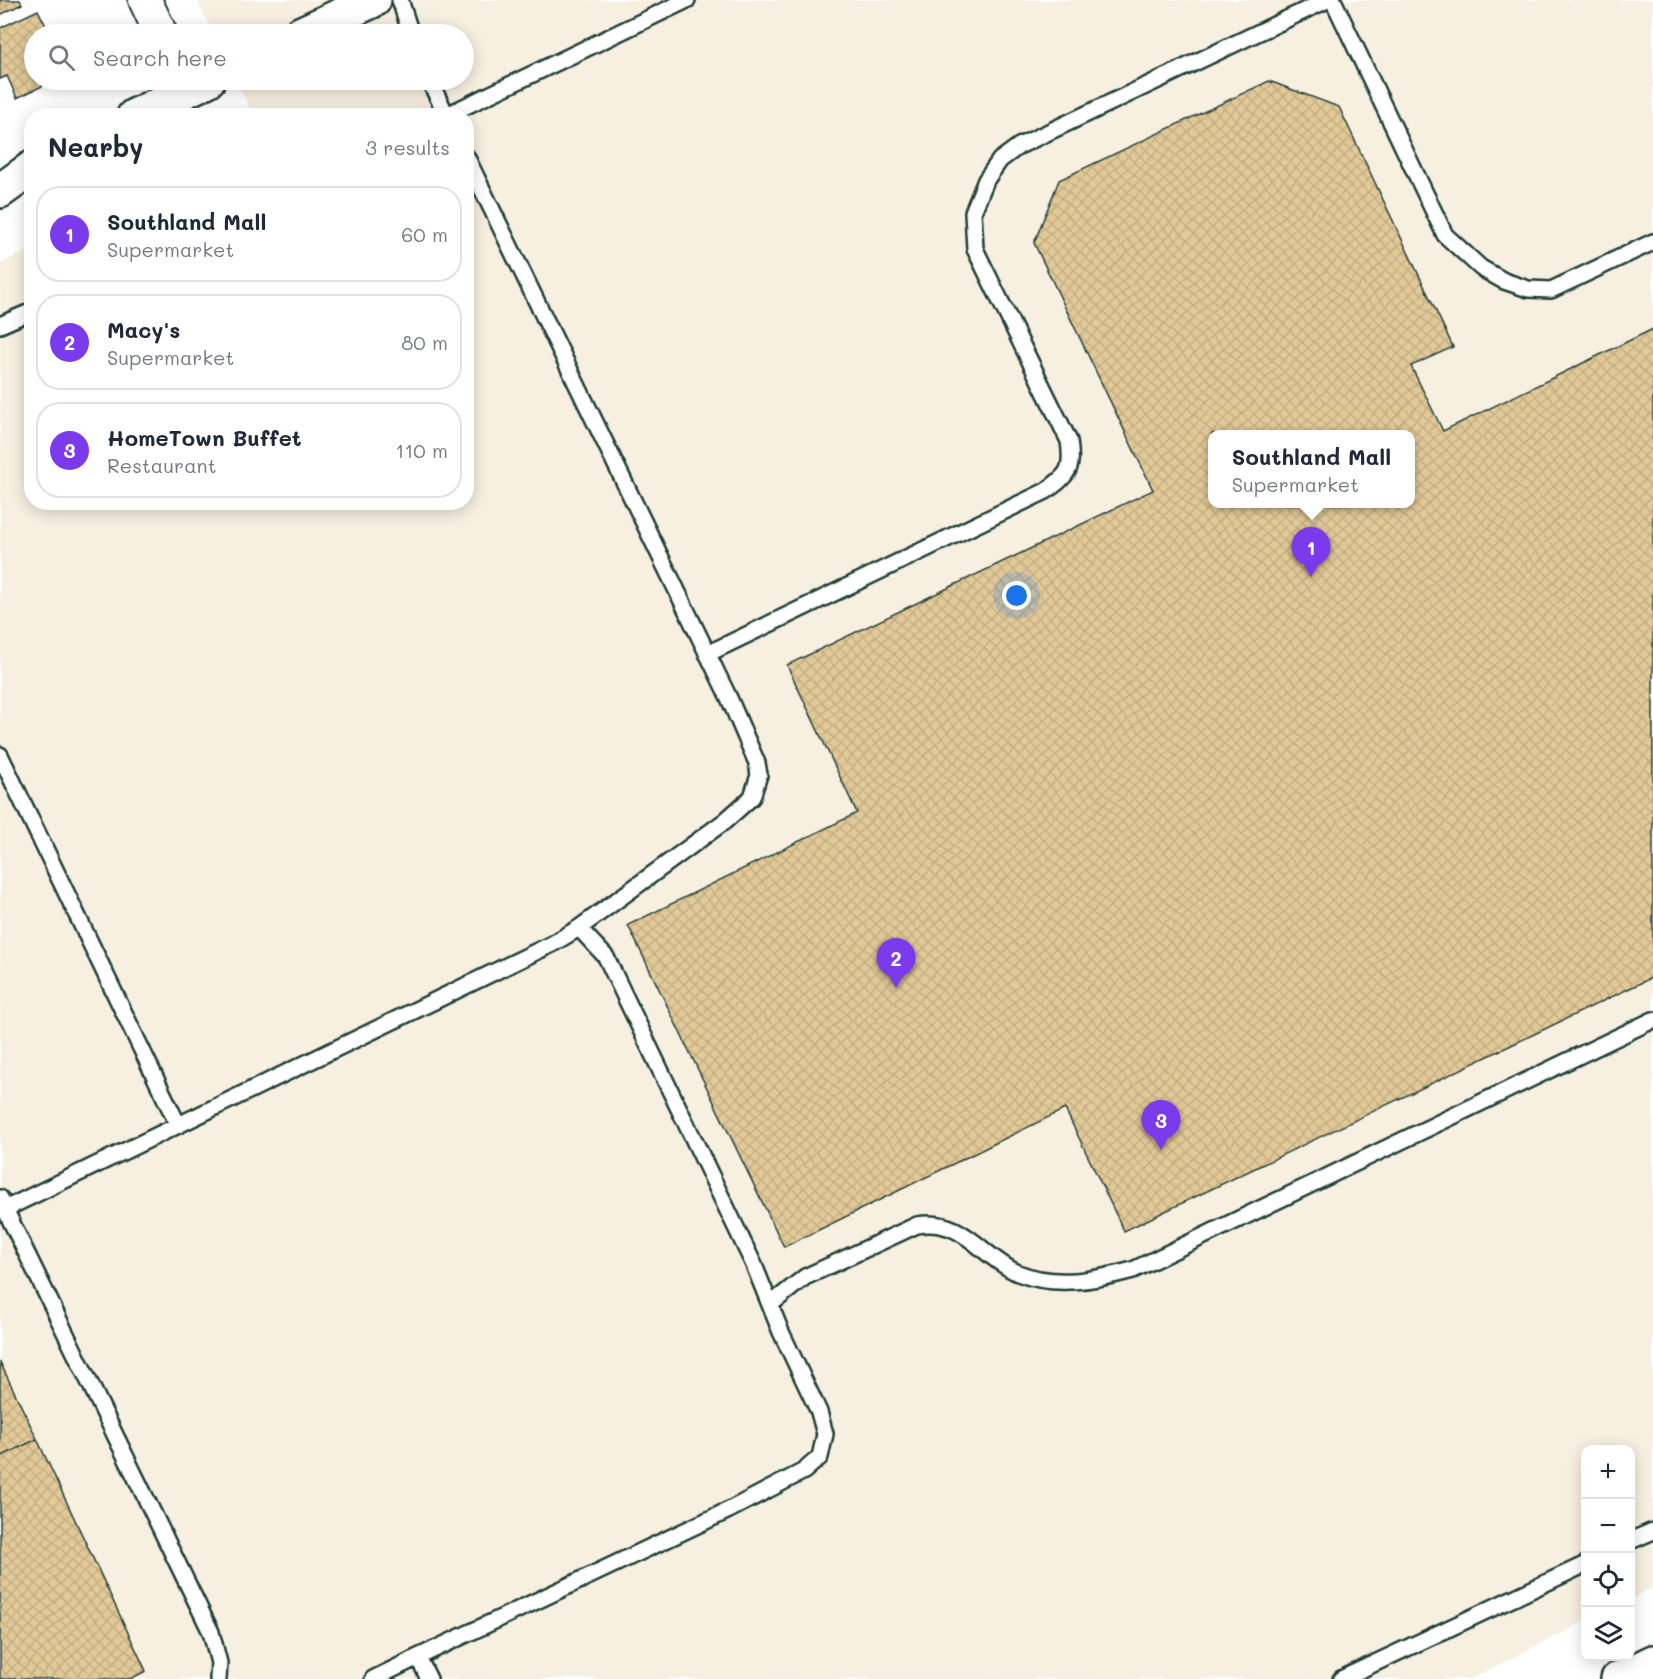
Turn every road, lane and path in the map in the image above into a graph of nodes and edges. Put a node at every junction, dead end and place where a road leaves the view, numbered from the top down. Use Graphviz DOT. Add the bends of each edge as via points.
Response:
graph roads {
  1 [pos="145,0"];
  2 [pos="374,0"];
  3 [pos="400,0"];
  4 [pos="687,0"];
  5 [pos="1327,0"];
  6 [pos="1333,0"];
  7 [pos="156,24"];
  8 [pos="322,24"];
  9 [pos="408,24"];
  10 [pos="180,90"];
  11 [pos="434,90"];
  12 [pos="148,108"];
  13 [pos="443,108"];
  14 [pos="461,108"];
  15 [pos="474,173"];
  16 [pos="24,174"];
  17 [pos="0,191"];
  18 [pos="1653,242"];
  19 [pos="24,314"];
  20 [pos="0,325"];
  21 [pos="707,654"];
  22 [pos="0,755"];
  23 [pos="579,928"];
  24 [pos="1653,1020"];
  25 [pos="178,1125"];
  26 [pos="3,1204"];
  27 [pos="771,1305"];
  28 [pos="1653,1531"];
  29 [pos="1635,1539"];
  30 [pos="1581,1566"];
  31 [pos="418,1657"];
  32 [pos="218,1679"];
  33 [pos="373,1679"];
  34 [pos="429,1679"];
  35 [pos="1341,1679"];
  1 -- 7 [label="street"];
  2 -- 8 [label="main road"];
  3 -- 9 [label="lane"];
  4 -- 14 [label="lane"];
  5 -- 21 [label="lane" via="1019,146 1000,160 986,180 973,212 975,249 1069,441 1071,461 1066,476 1046,491"];
  6 -- 18 [label="lane" via="1445,235 1481,268 1528,289 1551,290"];
  10 -- 12 [label="main road"];
  11 -- 13 [label="lane"];
  15 -- 21 [label="lane"];
  16 -- 17 [label="main road"];
  19 -- 20 [label="lane"];
  21 -- 23 [label="lane" via="757,763 759,775 752,797"];
  22 -- 25 [label="lane"];
  23 -- 25 [label="lane"];
  23 -- 27 [label="lane" via="606,957"];
  24 -- 27 [label="lane" via="1133,1270 1094,1280 1056,1281 1018,1273 956,1229 934,1222 917,1225 807,1276"];
  25 -- 26 [label="lane"];
  26 -- 32 [label="lane" via="211,1632 219,1663"];
  27 -- 31 [label="lane" via="819,1412 825,1434 820,1457 804,1471 729,1510"];
  28 -- 29 [label="lane"];
  30 -- 35 [label="lane"];
  31 -- 33 [label="lane"];
  31 -- 34 [label="lane"];
}
